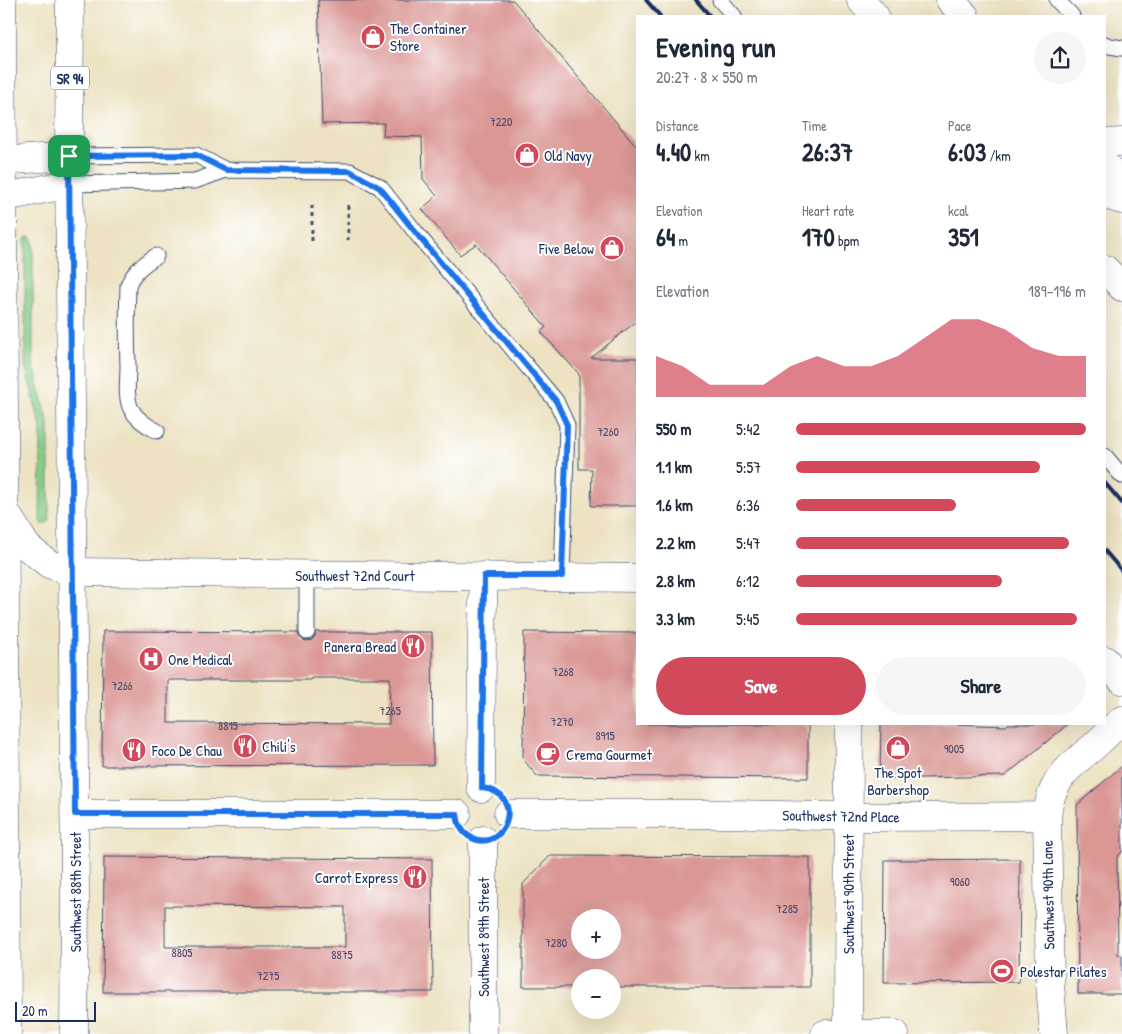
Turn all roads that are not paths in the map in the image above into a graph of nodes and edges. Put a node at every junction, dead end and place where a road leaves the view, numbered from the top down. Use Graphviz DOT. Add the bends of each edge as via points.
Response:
graph roads {
  1 [pos="2,0"];
  2 [pos="70,0"];
  3 [pos="720,0"];
  4 [pos="861,0"];
  5 [pos="1057,0"];
  6 [pos="733,15"];
  7 [pos="874,15"];
  8 [pos="1071,15"];
  9 [pos="1106,44"];
  10 [pos="1122,48"];
  11 [pos="1122,142"];
  12 [pos="1106,144"];
  13 [pos="69,156"];
  14 [pos="2,161"];
  15 [pos="1106,166"];
  16 [pos="226,170"];
  17 [pos="1122,182"];
  18 [pos="70,184"];
  19 [pos="1106,195"];
  20 [pos="1,198"];
  21 [pos="1122,200"];
  22 [pos="156,256"];
  23 [pos="1106,270"];
  24 [pos="1122,287"];
  25 [pos="157,431"];
  26 [pos="1106,457"];
  27 [pos="1122,476"];
  28 [pos="5,511"];
  29 [pos="72,572"];
  30 [pos="308,574"];
  31 [pos="484,576"];
  32 [pos="562,576"];
  33 [pos="636,578"];
  34 [pos="307,632"];
  35 [pos="1106,661"];
  36 [pos="1122,680"];
  37 [pos="1122,720"];
  38 [pos="849,725"];
  39 [pos="482,788"];
  40 [pos="75,814"];
  41 [pos="457,814"];
  42 [pos="508,814"];
  43 [pos="848,816"];
  44 [pos="1048,816"];
  45 [pos="483,840"];
  46 [pos="10,1032"];
  47 [pos="74,1034"];
  48 [pos="483,1034"];
  49 [pos="825,1034"];
  50 [pos="848,1034"];
  51 [pos="895,1034"];
  52 [pos="1054,1034"];
  1 -- 14 [label="main road"];
  2 -- 13 [label="main road, Southwest 88th Street / SR 94"];
  3 -- 6 [label="lane"];
  4 -- 7 [label="main road"];
  5 -- 8 [label="lane"];
  9 -- 10 [label="lane"];
  11 -- 12 [label="main road"];
  13 -- 14 [label="main road"];
  13 -- 16 [label="lane" via="196,155"];
  13 -- 18 [label="main road, Southwest 88th Street / SR 94"];
  14 -- 20 [label="main road"];
  15 -- 17 [label="main road"];
  16 -- 18 [label="lane" via="195,181"];
  16 -- 32 [label="lane" via="350,171 380,188 556,401 567,425"];
  18 -- 20 [label="main road"];
  18 -- 29 [label="main road, Southwest 88th Street / SR 94"];
  19 -- 21 [label="main road"];
  20 -- 28 [label="main road"];
  22 -- 25 [label="lane" via="143,264 128,285 127,353 130,408 136,418"];
  23 -- 24 [label="main road"];
  26 -- 27 [label="lane"];
  28 -- 29 [label="main road, Southwest 72nd Court" via="27,547 49,564"];
  28 -- 46 [label="main road"];
  29 -- 30 [label="main road, Southwest 72nd Court"];
  29 -- 40 [label="main road, Southwest 88th Street / SR 94"];
  30 -- 31 [label="main road, Southwest 72nd Court"];
  30 -- 34 [label="lane"];
  31 -- 32 [label="main road, Southwest 72nd Court"];
  31 -- 39 [label="main road"];
  32 -- 33 [label="main road, Southwest 72nd Court"];
  35 -- 36 [label="main road"];
  37 -- 44 [label="main road" via="1060,777 1048,803"];
  38 -- 43 [label="main road, Southwest 90th Street"];
  39 -- 41 [label="main road" via="461,799"];
  39 -- 42 [label="main road" via="497,792 503,798"];
  40 -- 41 [label="main road"];
  40 -- 47 [label="main road, Southwest 88th Street / SR 94"];
  41 -- 45 [label="main road" via="462,830 475,839"];
  42 -- 43 [label="main road, Southwest 72nd Place"];
  42 -- 45 [label="main road" via="507,822 498,835"];
  43 -- 44 [label="main road, Southwest 72nd Place"];
  43 -- 50 [label="main road, Southwest 90th Street"];
  44 -- 52 [label="main road, Southwest 90th Lane" via="1050,984"];
  45 -- 48 [label="main road, Southwest 89th Street"];
  49 -- 50 [label="main road"];
  50 -- 51 [label="main road"];
}
